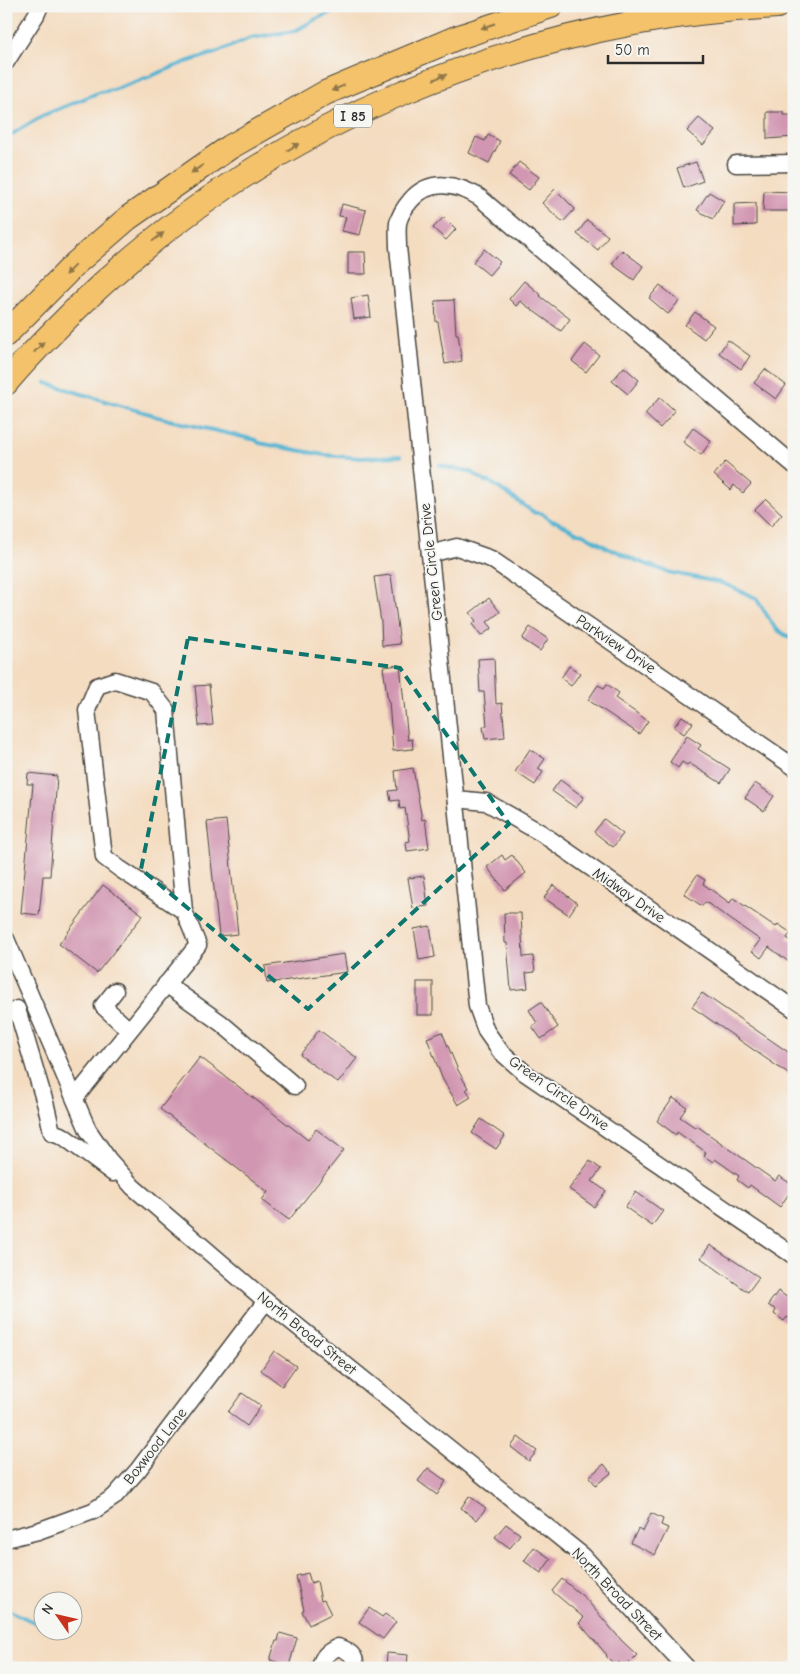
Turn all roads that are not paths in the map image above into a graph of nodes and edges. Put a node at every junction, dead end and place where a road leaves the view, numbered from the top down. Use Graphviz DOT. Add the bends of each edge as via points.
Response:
graph roads {
  1 [pos="40,6"];
  2 [pos="551,6"];
  3 [pos="777,6"];
  4 [pos="6,62"];
  5 [pos="794,163"];
  6 [pos="736,164"];
  7 [pos="6,334"];
  8 [pos="6,384"];
  9 [pos="794,465"];
  10 [pos="430,554"];
  11 [pos="794,767"];
  12 [pos="456,799"];
  13 [pos="184,911"];
  14 [pos="6,939"];
  15 [pos="166,984"];
  16 [pos="115,991"];
  17 [pos="12,1008"];
  18 [pos="36,1008"];
  19 [pos="794,1009"];
  20 [pos="129,1030"];
  21 [pos="296,1086"];
  22 [pos="75,1098"];
  23 [pos="133,1187"];
  24 [pos="794,1256"];
  25 [pos="266,1301"];
  26 [pos="6,1539"];
  27 [pos="320,1668"];
  28 [pos="355,1668"];
  29 [pos="688,1668"];
  1 -- 4 [label="street"];
  2 -- 7 [label="highway, I 85, one-way" via="456,38 325,93 230,147 128,218 76,263"];
  8 -- 3 [label="highway, I 85, one-way" via="55,329 156,238 230,185 308,138 453,71 517,51 629,23"];
  5 -- 6 [label="street"];
  9 -- 10 [label="street, Green Circle Drive" via="478,197 463,188 432,185 416,193 404,208 398,224"];
  10 -- 11 [label="street, Parkview Drive" via="457,547 491,559"];
  10 -- 12 [label="street, Green Circle Drive"];
  12 -- 19 [label="street, Midway Drive" via="486,802 541,833"];
  12 -- 24 [label="street, Green Circle Drive" via="477,1006 486,1031 500,1051 525,1073"];
  13 -- 13 [label="street" via="166,710 152,692 115,680 97,686 87,710 104,857"];
  13 -- 15 [label="street" via="198,945"];
  14 -- 18 [label="street, North Broad Street"];
  15 -- 20 [label="street"];
  15 -- 21 [label="street" via="221,1023"];
  16 -- 20 [label="street" via="103,1006"];
  17 -- 18 [label="street"];
  17 -- 23 [label="street" via="52,1132 63,1136"];
  18 -- 22 [label="street, North Broad Street"];
  20 -- 22 [label="street"];
  22 -- 23 [label="street, North Broad Street" via="88,1130"];
  23 -- 25 [label="street, North Broad Street"];
  25 -- 26 [label="street, Boxwood Lane" via="114,1497 93,1512"];
  25 -- 29 [label="street, North Broad Street" via="584,1556"];
  27 -- 28 [label="street" via="327,1652 338,1647 350,1652 356,1662"];
}
